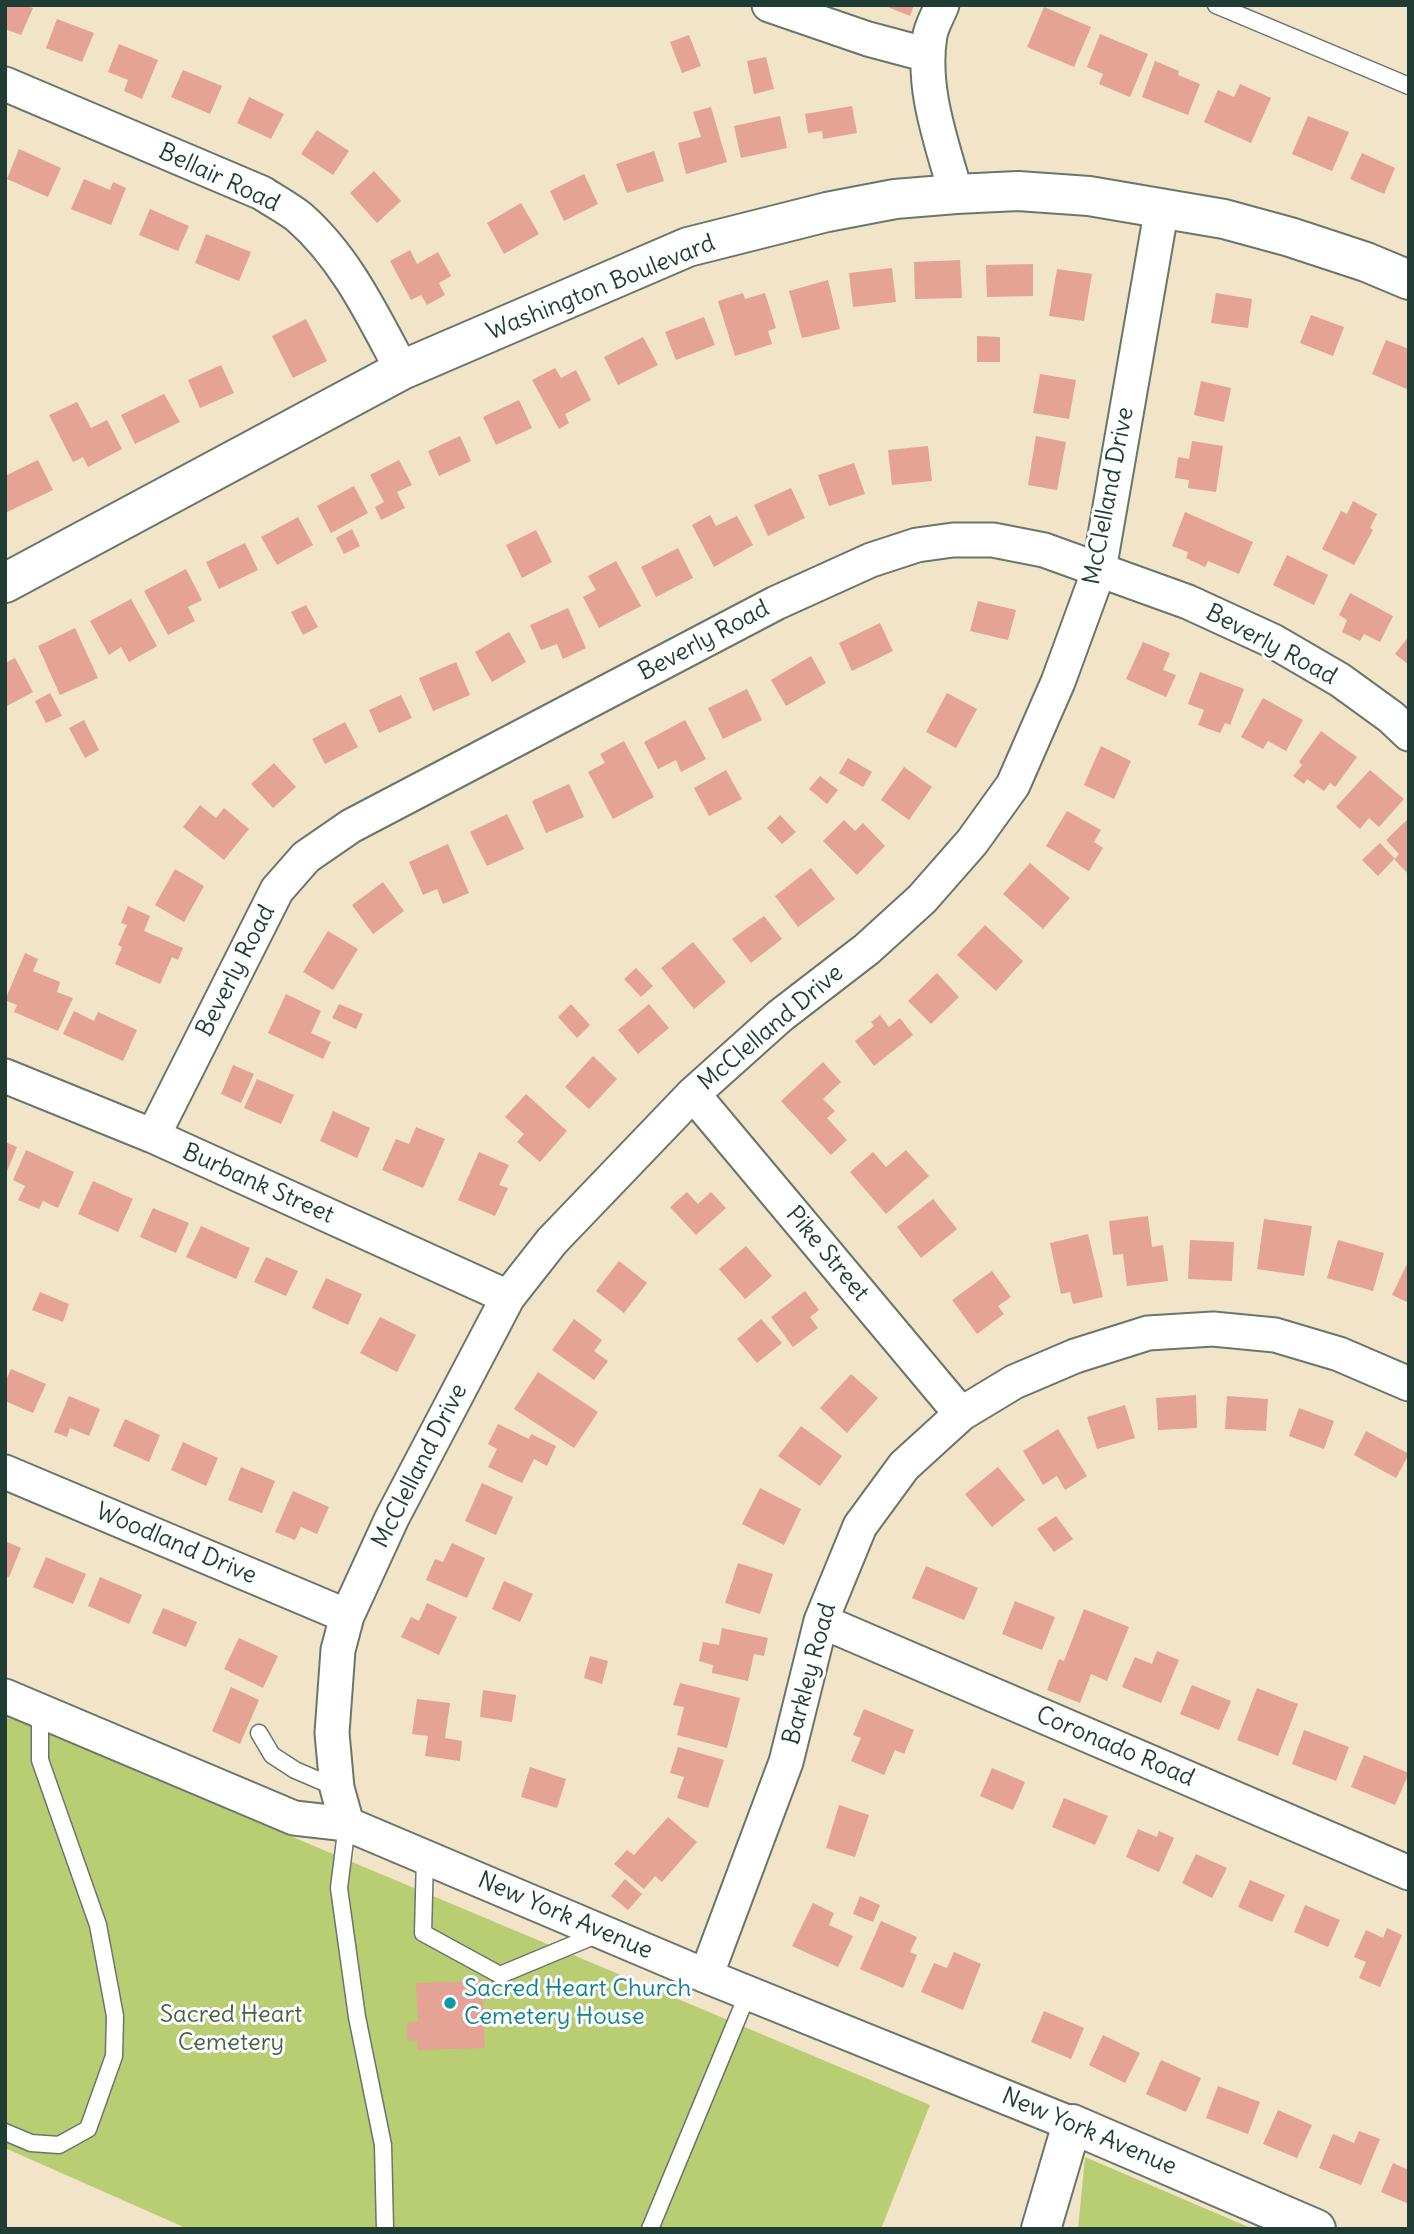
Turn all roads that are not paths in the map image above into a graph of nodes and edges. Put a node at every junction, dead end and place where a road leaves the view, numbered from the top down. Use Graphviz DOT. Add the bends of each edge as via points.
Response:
graph roads {
  1 [pos="769,5"];
  2 [pos="942,5"];
  3 [pos="1216,5"];
  4 [pos="928,55"];
  5 [pos="5,84"];
  6 [pos="1409,86"];
  7 [pos="956,194"];
  8 [pos="1162,207"];
  9 [pos="1409,281"];
  10 [pos="402,370"];
  11 [pos="1099,570"];
  12 [pos="5,583"];
  13 [pos="1409,733"];
  14 [pos="5,1076"];
  15 [pos="692,1094"];
  16 [pos="152,1136"];
  17 [pos="508,1297"];
  18 [pos="1409,1384"];
  19 [pos="961,1414"];
  20 [pos="5,1472"];
  21 [pos="347,1616"];
  22 [pos="821,1621"];
  23 [pos="5,1696"];
  24 [pos="40,1710"];
  25 [pos="259,1732"];
  26 [pos="337,1788"];
  27 [pos="347,1824"];
  28 [pos="425,1857"];
  29 [pos="1409,1873"];
  30 [pos="602,1932"];
  31 [pos="706,1976"];
  32 [pos="748,1993"];
  33 [pos="1072,2124"];
  34 [pos="5,2132"];
  35 [pos="1046,2227"];
  36 [pos="385,2229"];
  37 [pos="650,2229"];
  38 [pos="1316,2229"];
  1 -- 4 [label="street"];
  2 -- 4 [label="street" via="930,33"];
  3 -- 6 [label="lane"];
  4 -- 7 [label="street" via="931,102"];
  5 -- 10 [label="street, Bellair Road" via="262,193 298,216 359,291"];
  7 -- 8 [label="street, Washington Boulevard" via="1018,191"];
  7 -- 10 [label="street, Washington Boulevard" via="827,212 688,247"];
  8 -- 9 [label="street, Washington Boulevard" via="1290,237"];
  8 -- 11 [label="street, McClelland Drive"];
  10 -- 12 [label="street, Washington Boulevard"];
  11 -- 13 [label="street, Beverly Road" via="1188,602 1273,641 1340,680"];
  11 -- 15 [label="street, McClelland Drive" via="1058,682 1013,785 972,842 922,899 867,949 780,1016"];
  11 -- 16 [label="street, Beverly Road" via="1044,550 993,540 917,545 871,560 776,603 351,826 306,857 276,890"];
  14 -- 16 [label="street, Burbank Street"];
  15 -- 17 [label="street, McClelland Drive" via="552,1241"];
  15 -- 19 [label="street, Pike Street"];
  16 -- 17 [label="street, Burbank Street"];
  17 -- 21 [label="street, McClelland Drive" via="392,1518"];
  18 -- 19 [label="street, Barkley Road" via="1339,1354 1275,1335 1213,1329 1148,1333 1074,1356 1014,1382"];
  19 -- 22 [label="street, Barkley Road" via="904,1466 860,1526"];
  20 -- 21 [label="street, Woodland Drive"];
  21 -- 26 [label="street, McClelland Drive" via="338,1650 332,1733"];
  22 -- 29 [label="street, Coronado Road"];
  22 -- 31 [label="street, Barkley Road" via="786,1762"];
  23 -- 24 [label="street, New York Avenue"];
  24 -- 27 [label="street, New York Avenue" via="294,1818"];
  24 -- 34 [label="lane" via="40,1760 98,1925 115,2016 114,2056 88,2129 59,2145 31,2143"];
  25 -- 26 [label="lane" via="272,1755"];
  26 -- 27 [label="street, McClelland Drive"];
  27 -- 28 [label="street, New York Avenue"];
  27 -- 36 [label="lane" via="339,1888 357,2017 383,2145"];
  28 -- 30 [label="street, New York Avenue"];
  28 -- 30 [label="lane" via="423,1933 500,1975"];
  30 -- 31 [label="street, New York Avenue"];
  31 -- 32 [label="street, New York Avenue"];
  32 -- 33 [label="street, New York Avenue"];
  32 -- 37 [label="lane"];
  33 -- 35 [label="street"];
  33 -- 38 [label="street, New York Avenue"];
}
